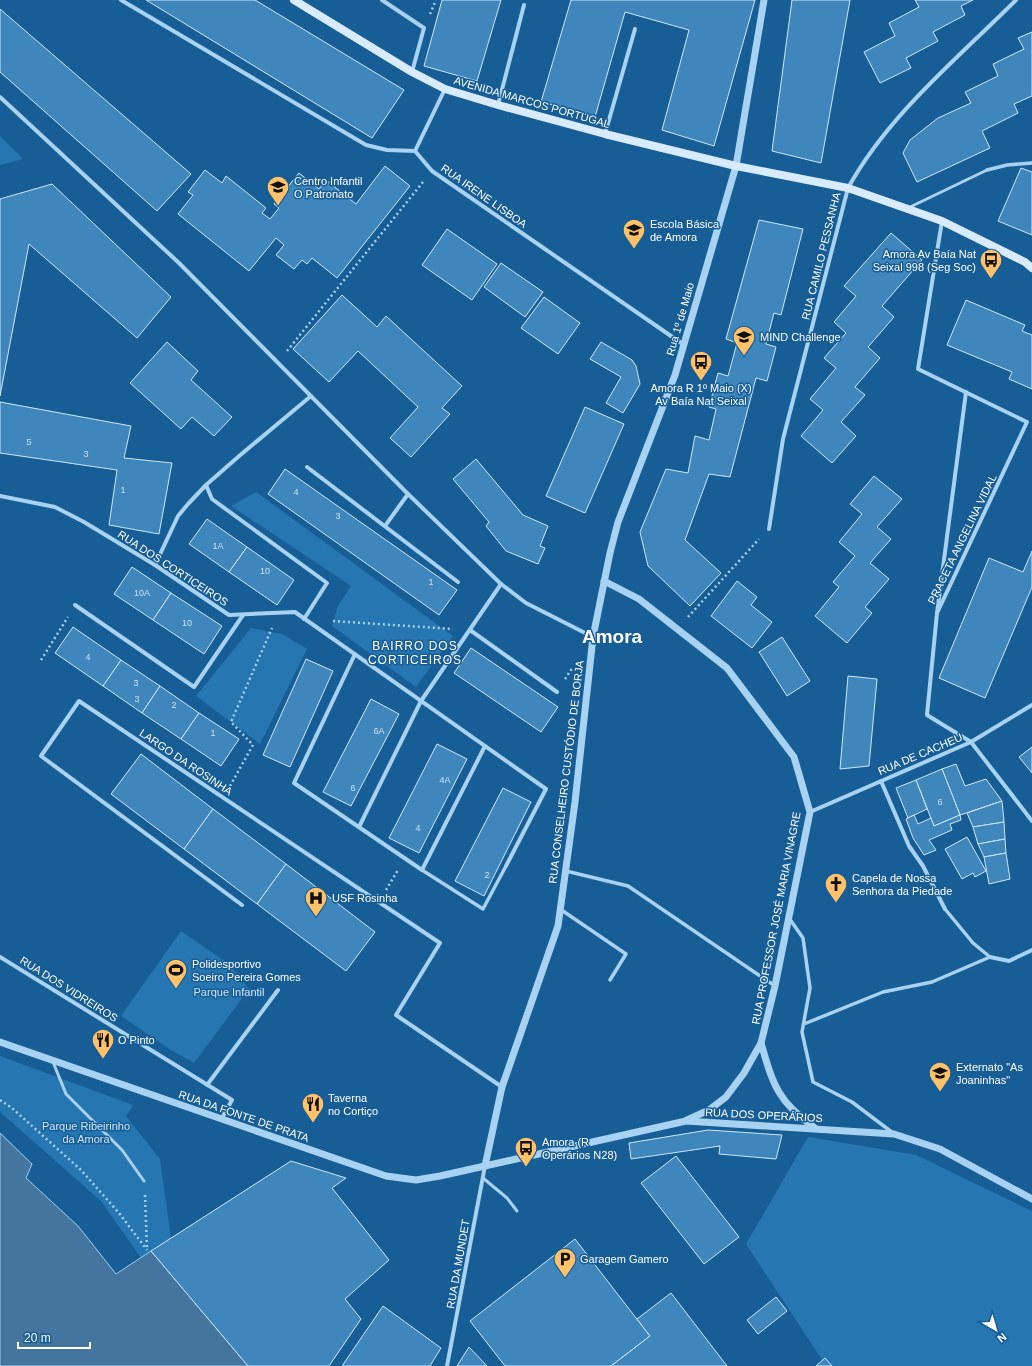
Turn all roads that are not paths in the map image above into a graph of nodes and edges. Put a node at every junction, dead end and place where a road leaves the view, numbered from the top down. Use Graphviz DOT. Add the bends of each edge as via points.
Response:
graph roads {
  1 [pos="121,0"];
  2 [pos="294,0"];
  3 [pos="382,0"];
  4 [pos="764,0"];
  5 [pos="1016,0"];
  6 [pos="524,5"];
  7 [pos="635,29"];
  8 [pos="412,72"];
  9 [pos="445,89"];
  10 [pos="0,97"];
  11 [pos="498,106"];
  12 [pos="605,134"];
  13 [pos="415,152"];
  14 [pos="1032,163"];
  15 [pos="736,166"];
  16 [pos="987,170"];
  17 [pos="848,188"];
  18 [pos="906,208"];
  19 [pos="942,221"];
  20 [pos="1032,268"];
  21 [pos="684,345"];
  22 [pos="966,392"];
  23 [pos="311,396"];
  24 [pos="307,467"];
  25 [pos="206,485"];
  26 [pos="408,494"];
  27 [pos="0,496"];
  28 [pos="386,526"];
  29 [pos="769,529"];
  30 [pos="155,565"];
  31 [pos="458,582"];
  32 [pos="604,582"];
  33 [pos="501,584"];
  34 [pos="75,605"];
  35 [pos="937,613"];
  36 [pos="243,615"];
  37 [pos="304,619"];
  38 [pos="470,630"];
  39 [pos="593,637"];
  40 [pos="355,654"];
  41 [pos="557,692"];
  42 [pos="421,701"];
  43 [pos="1032,705"];
  44 [pos="971,742"];
  45 [pos="485,746"];
  46 [pos="881,781"];
  47 [pos="810,812"];
  48 [pos="1032,821"];
  49 [pos="359,828"];
  50 [pos="506,866"];
  51 [pos="422,870"];
  52 [pos="566,871"];
  53 [pos="242,906"];
  54 [pos="560,909"];
  55 [pos="945,909"];
  56 [pos="789,918"];
  57 [pos="1032,950"];
  58 [pos="990,957"];
  59 [pos="0,958"];
  60 [pos="610,980"];
  61 [pos="775,986"];
  62 [pos="278,990"];
  63 [pos="804,1024"];
  64 [pos="0,1042"];
  65 [pos="761,1043"];
  66 [pos="52,1059"];
  67 [pos="207,1085"];
  68 [pos="502,1086"];
  69 [pos="221,1120"];
  70 [pos="686,1121"];
  71 [pos="815,1128"];
  72 [pos="894,1134"];
  73 [pos="485,1166"];
  74 [pos="483,1178"];
  75 [pos="144,1181"];
  76 [pos="1032,1199"];
  77 [pos="517,1211"];
  78 [pos="447,1366"];
  1 -- 13 [label="street" via="366,145"];
  2 -- 8 [label="main road, AVENIDA MARCOS PORTUGAL"];
  3 -- 8 [label="street" via="424,28"];
  4 -- 15 [label="street, Rua 1º de Maio"];
  5 -- 17 [label="street, RUA CAMILO PESSANHA" via="896,118"];
  6 -- 11 [label="street"];
  7 -- 12 [label="street"];
  8 -- 9 [label="main road, AVENIDA MARCOS PORTUGAL"];
  9 -- 11 [label="main road, AVENIDA MARCOS PORTUGAL"];
  9 -- 13 [label="street"];
  10 -- 23 [label="street" via="179,263"];
  11 -- 12 [label="main road, AVENIDA MARCOS PORTUGAL"];
  12 -- 15 [label="main road, AVENIDA MARCOS PORTUGAL"];
  13 -- 21 [label="street, RUA IRENE LISBOA" via="432,171"];
  14 -- 16 [label="street"];
  15 -- 17 [label="main road, AVENIDA MARCOS PORTUGAL"];
  15 -- 21 [label="street, Rua 1º de Maio"];
  16 -- 18 [label="lane"];
  17 -- 18 [label="main road, AVENIDA MARCOS PORTUGAL"];
  17 -- 29 [label="street, RUA CAMILO PESSANHA" via="783,439"];
  18 -- 19 [label="main road, AVENIDA MARCOS PORTUGAL"];
  19 -- 20 [label="main road, AVENIDA MARCOS PORTUGAL" via="1025,262"];
  19 -- 22 [label="street, PRACETA ANGELINA VIDAL" via="918,369"];
  21 -- 32 [label="street, Rua 1º de Maio" via="675,375 618,522"];
  22 -- 35 [label="street, PRACETA ANGELINA VIDAL"];
  22 -- 35 [label="street, PRACETA ANGELINA VIDAL" via="1027,422"];
  23 -- 25 [label="street"];
  23 -- 26 [label="street"];
  24 -- 28 [label="street"];
  25 -- 30 [label="street" via="178,516"];
  25 -- 37 [label="street" via="212,499 327,583"];
  26 -- 28 [label="street"];
  26 -- 33 [label="street"];
  27 -- 30 [label="street, RUA DOS CORTICEIROS" via="55,507"];
  28 -- 31 [label="street"];
  30 -- 36 [label="street, RUA DOS CORTICEIROS" via="229,615"];
  32 -- 39 [label="street, Rua 1º de Maio"];
  32 -- 47 [label="street, RUA PROFESSOR JOSÉ MARIA VINAGRE" via="640,599 727,668 794,757"];
  33 -- 38 [label="street"];
  33 -- 39 [label="street" via="526,604"];
  34 -- 36 [label="street" via="194,687"];
  35 -- 44 [label="street" via="927,715"];
  36 -- 37 [label="street, RUA DOS CORTICEIROS" via="295,612"];
  37 -- 40 [label="street, RUA DOS CORTICEIROS"];
  38 -- 41 [label="street"];
  38 -- 42 [label="street"];
  39 -- 52 [label="street, RUA CONSELHEIRO CUSTÓDIO DE BORJA"];
  40 -- 42 [label="street, RUA DOS CORTICEIROS"];
  40 -- 49 [label="street" via="294,784"];
  42 -- 45 [label="street, RUA DOS CORTICEIROS"];
  42 -- 49 [label="street"];
  43 -- 44 [label="street, RUA DE CACHEU"];
  44 -- 46 [label="street, RUA DE CACHEU"];
  44 -- 48 [label="street"];
  45 -- 50 [label="street, RUA DOS CORTICEIROS" via="546,789"];
  45 -- 51 [label="street"];
  46 -- 47 [label="street, RUA DE CACHEU"];
  46 -- 55 [label="street" via="909,846 923,866"];
  47 -- 56 [label="street, RUA PROFESSOR JOSÉ MARIA VINAGRE"];
  49 -- 51 [label="street"];
  50 -- 51 [label="street" via="483,909"];
  52 -- 54 [label="street, RUA CONSELHEIRO CUSTÓDIO DE BORJA"];
  52 -- 61 [label="street" via="628,886"];
  53 -- 68 [label="street, LARGO DA ROSINHA" via="41,756 79,701 440,943 396,1015"];
  54 -- 60 [label="street" via="626,954"];
  54 -- 68 [label="street, RUA CONSELHEIRO CUSTÓDIO DE BORJA" via="558,926"];
  55 -- 58 [label="street" via="972,943"];
  56 -- 61 [label="street, RUA PROFESSOR JOSÉ MARIA VINAGRE"];
  56 -- 63 [label="street" via="803,938 810,988"];
  57 -- 58 [label="street" via="1009,961"];
  58 -- 63 [label="street" via="932,982 883,992"];
  59 -- 67 [label="street, RUA DOS VIDREIROS"];
  61 -- 65 [label="street, RUA PROFESSOR JOSÉ MARIA VINAGRE"];
  62 -- 67 [label="street"];
  63 -- 72 [label="street" via="802,1032 813,1082 852,1102"];
  64 -- 66 [label="street, RUA DA FONTE DE PRATA"];
  65 -- 70 [label="street, RUA PROFESSOR JOSÉ MARIA VINAGRE" via="744,1073 726,1097 709,1110"];
  65 -- 71 [label="street" via="771,1078 783,1099 795,1114"];
  66 -- 69 [label="street, RUA DA FONTE DE PRATA"];
  66 -- 75 [label="lane" via="66,1094 122,1150"];
  67 -- 69 [label="street, RUA DOS VIDREIROS" via="232,1100"];
  68 -- 73 [label="street, RUA CONSELHEIRO CUSTÓDIO DE BORJA"];
  69 -- 73 [label="street, RUA DA FONTE DE PRATA" via="386,1176 416,1180"];
  70 -- 71 [label="street, RUA DOS OPERÁRIOS"];
  70 -- 73 [label="street, RUA DOS OPERÁRIOS"];
  71 -- 72 [label="street, RUA DOS OPERÁRIOS"];
  72 -- 76 [label="street, RUA DOS OPERÁRIOS" via="940,1149"];
  73 -- 74 [label="street, RUA DA MUNDET"];
  74 -- 77 [label="lane" via="507,1198"];
  74 -- 78 [label="street, RUA DA MUNDET"];
}
